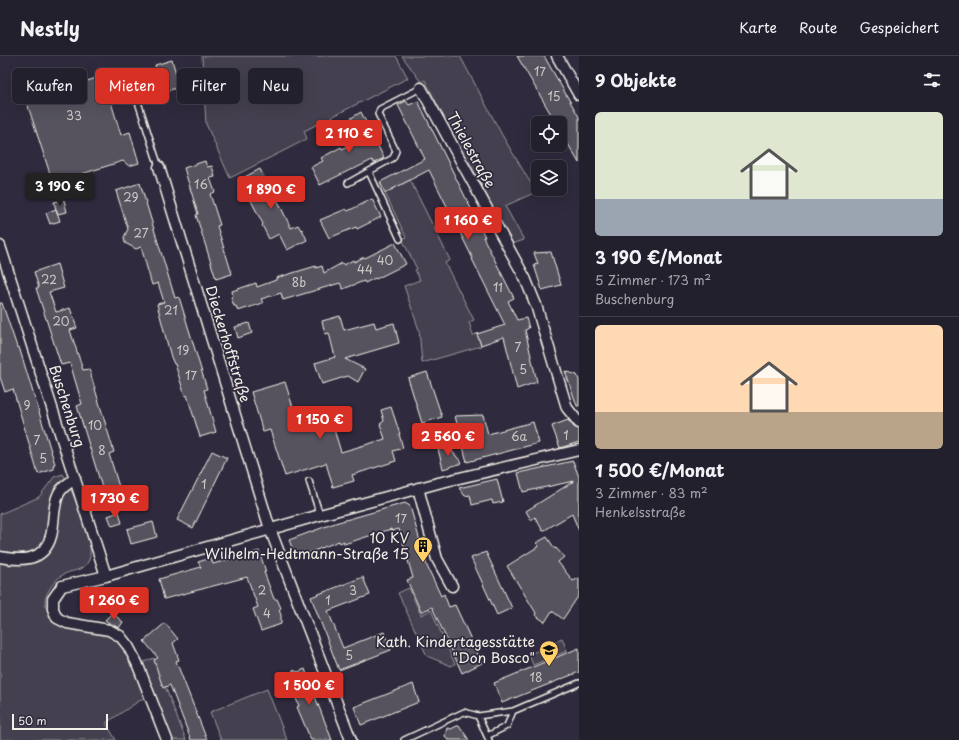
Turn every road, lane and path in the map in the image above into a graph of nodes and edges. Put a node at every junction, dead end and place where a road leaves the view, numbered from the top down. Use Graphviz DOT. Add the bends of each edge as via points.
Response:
graph roads {
  1 [pos="557,56"];
  2 [pos="421,88"];
  3 [pos="579,95"];
  4 [pos="139,104"];
  5 [pos="159,167"];
  6 [pos="370,172"];
  7 [pos="348,183"];
  8 [pos="400,239"];
  9 [pos="0,246"];
  10 [pos="579,423"];
  11 [pos="579,450"];
  12 [pos="75,478"];
  13 [pos="309,481"];
  14 [pos="418,488"];
  15 [pos="320,515"];
  16 [pos="270,529"];
  17 [pos="0,557"];
  18 [pos="106,576"];
  19 [pos="452,586"];
  20 [pos="579,683"];
  21 [pos="513,711"];
  22 [pos="478,716"];
  23 [pos="488,738"];
  24 [pos="167,740"];
  25 [pos="351,740"];
  26 [pos="404,740"];
  1 -- 3 [label="street"];
  2 -- 6 [label="lane" via="380,109 378,114 396,151 393,158"];
  2 -- 10 [label="street, Thielestraße" via="525,278 536,305 567,408"];
  4 -- 5 [label="lane"];
  5 -- 16 [label="street, Dieckerhoffstraße"];
  6 -- 7 [label="lane"];
  6 -- 8 [label="lane"];
  9 -- 12 [label="street, Buschenburg"];
  11 -- 14 [label="street"];
  12 -- 17 [label="street" via="60,490 47,546 40,553 23,560"];
  12 -- 18 [label="street, Buschenburg"];
  13 -- 15 [label="lane"];
  14 -- 15 [label="street"];
  14 -- 19 [label="street" via="437,559"];
  15 -- 16 [label="street"];
  16 -- 18 [label="street"];
  16 -- 25 [label="street, Dieckerhoffstraße"];
  18 -- 24 [label="street" via="62,586 53,599 53,608 57,618 67,623 109,630 120,636 138,663"];
  20 -- 21 [label="lane"];
  21 -- 22 [label="lane"];
  21 -- 23 [label="lane" via="507,726"];
  22 -- 23 [label="lane"];
  22 -- 26 [label="lane" via="464,712"];
}
